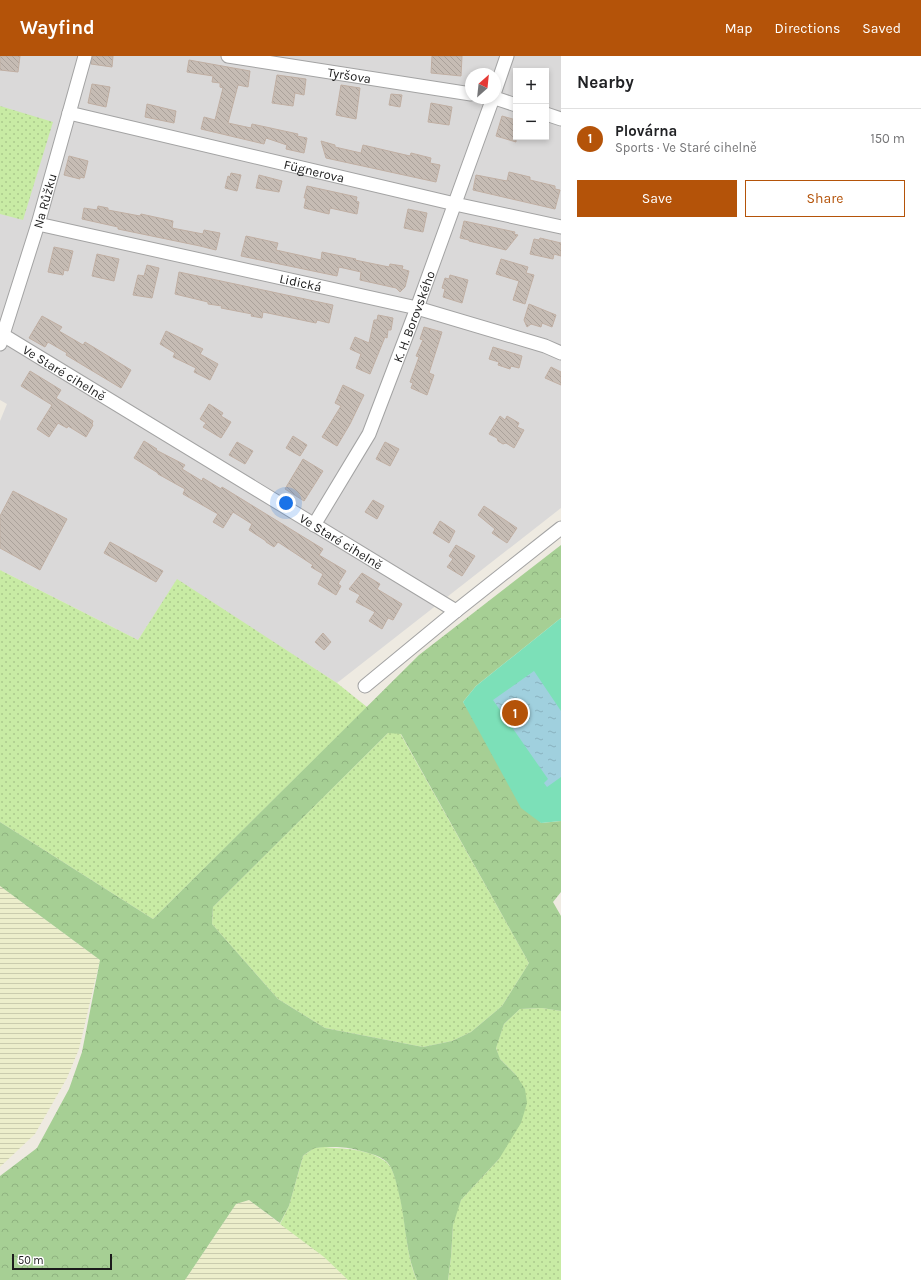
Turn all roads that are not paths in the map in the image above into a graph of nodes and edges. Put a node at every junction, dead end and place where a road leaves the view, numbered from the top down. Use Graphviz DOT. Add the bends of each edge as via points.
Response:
graph roads {
  1 [pos="85,56"];
  2 [pos="228,56"];
  3 [pos="506,56"];
  4 [pos="501,72"];
  5 [pos="465,93"];
  6 [pos="501,100"];
  7 [pos="492,104"];
  8 [pos="513,104"];
  9 [pos="69,113"];
  10 [pos="549,115"];
  11 [pos="561,119"];
  12 [pos="455,204"];
  13 [pos="38,224"];
  14 [pos="561,226"];
  15 [pos="416,308"];
  16 [pos="1,340"];
  17 [pos="561,353"];
  18 [pos="314,525"];
  19 [pos="561,528"];
  20 [pos="456,611"];
  21 [pos="365,686"];
  1 -- 9 [label="street, Na Růžku"];
  2 -- 5 [label="street, Tyršova"];
  3 -- 4 [label="street"];
  6 -- 8 [label="street"];
  7 -- 12 [label="street, K. H. Borovského"];
  9 -- 12 [label="street, Fügnerova"];
  9 -- 13 [label="street, Na Růžku"];
  10 -- 11 [label="street"];
  12 -- 14 [label="street, Fügnerova"];
  12 -- 15 [label="street, K. H. Borovského"];
  13 -- 15 [label="street, Lidická"];
  13 -- 16 [label="street, Na Růžku"];
  15 -- 17 [label="street, Lidická"];
  15 -- 18 [label="street, K. H. Borovského" via="369,434"];
  16 -- 18 [label="street, Ve Staré cihelně"];
  18 -- 20 [label="street, Ve Staré cihelně"];
  19 -- 20 [label="street"];
  20 -- 21 [label="street"];
}
